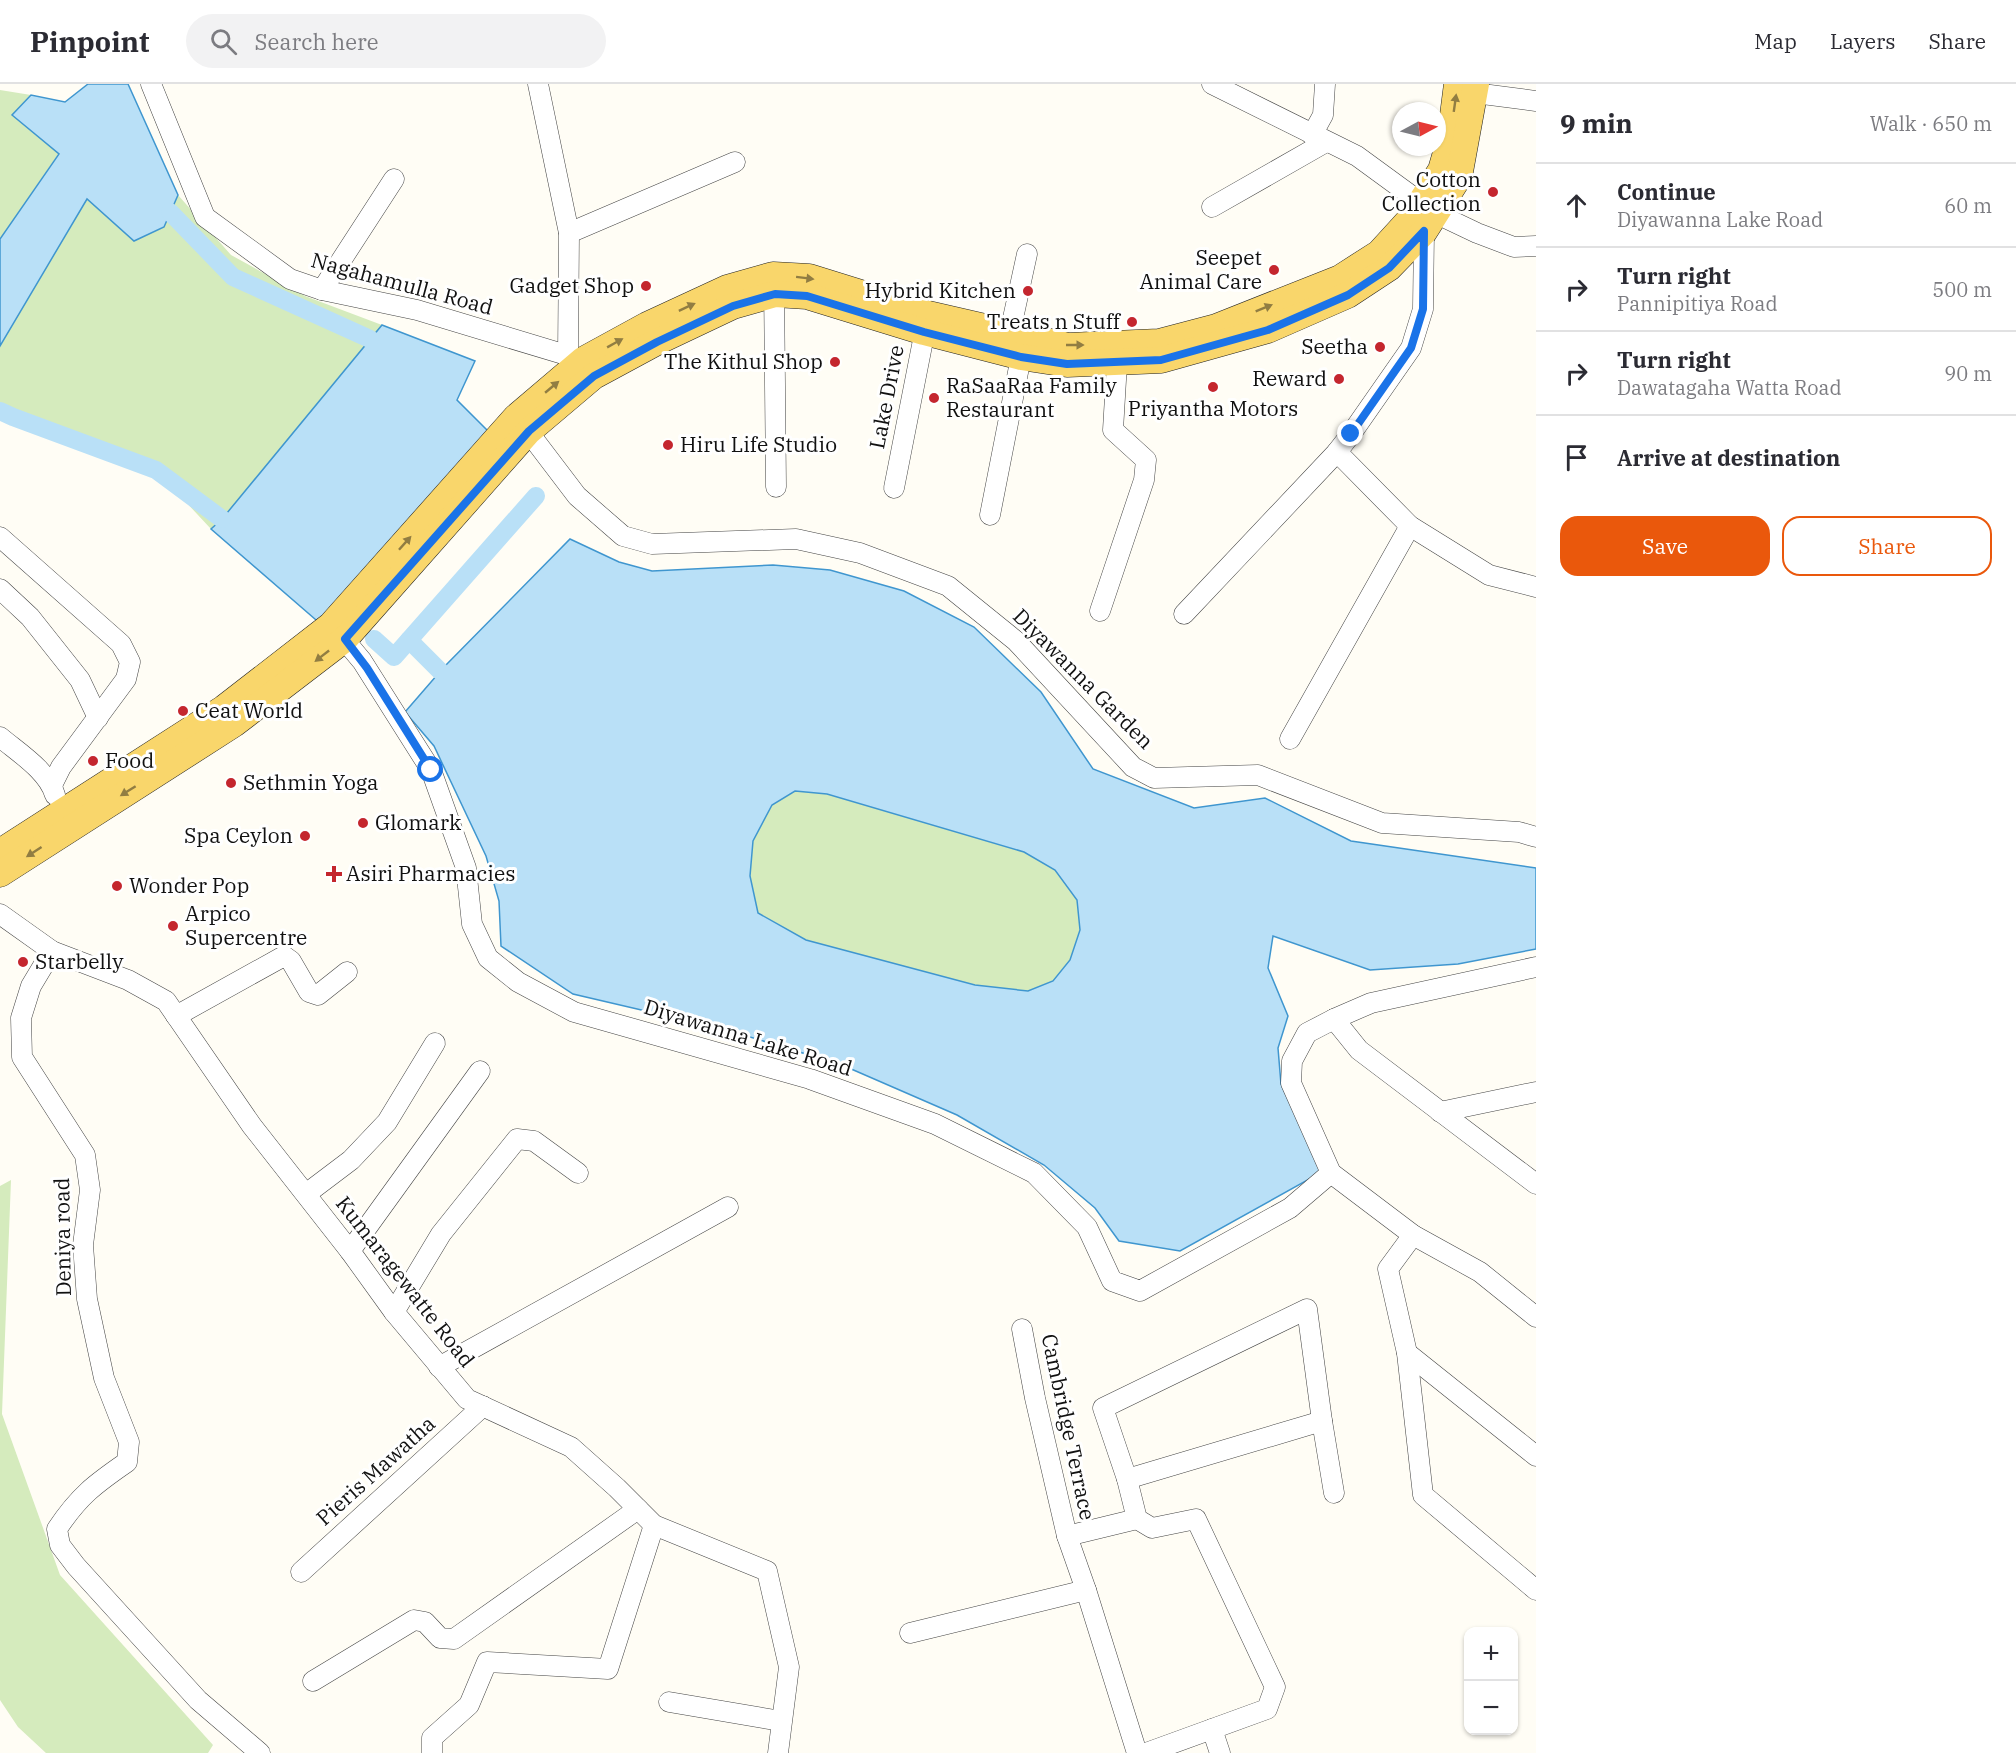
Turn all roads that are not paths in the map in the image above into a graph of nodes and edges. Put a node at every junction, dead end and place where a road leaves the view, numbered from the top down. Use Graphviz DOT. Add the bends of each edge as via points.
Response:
graph roads {
  1 [pos="151,84"];
  2 [pos="538,84"];
  3 [pos="1212,84"];
  4 [pos="1325,84"];
  5 [pos="1470,87"];
  6 [pos="1536,101"];
  7 [pos="1319,139"];
  8 [pos="735,162"];
  9 [pos="394,179"];
  10 [pos="1212,207"];
  11 [pos="1422,216"];
  12 [pos="569,233"];
  13 [pos="1536,246"];
  14 [pos="1027,254"];
  15 [pos="774,285"];
  16 [pos="322,290"];
  17 [pos="926,323"];
  18 [pos="1010,332"];
  19 [pos="1021,357"];
  20 [pos="1118,363"];
  21 [pos="582,364"];
  22 [pos="523,424"];
  23 [pos="1337,452"];
  24 [pos="776,487"];
  25 [pos="894,488"];
  26 [pos="990,515"];
  27 [pos="1410,526"];
  28 [pos="0,537"];
  29 [pos="1536,587"];
  30 [pos="0,589"];
  31 [pos="1100,612"];
  32 [pos="1184,614"];
  33 [pos="338,632"];
  34 [pos="98,718"];
  35 [pos="0,737"];
  36 [pos="1290,739"];
  37 [pos="52,785"];
  38 [pos="61,813"];
  39 [pos="1536,837"];
  40 [pos="0,852"];
  41 [pos="0,874"];
  42 [pos="0,914"];
  43 [pos="52,951"];
  44 [pos="1536,967"];
  45 [pos="347,972"];
  46 [pos="176,1016"];
  47 [pos="1334,1019"];
  48 [pos="435,1043"];
  49 [pos="480,1071"];
  50 [pos="1536,1092"];
  51 [pos="1440,1112"];
  52 [pos="578,1173"];
  53 [pos="1331,1173"];
  54 [pos="1536,1184"];
  55 [pos="306,1194"];
  56 [pos="728,1207"];
  57 [pos="1413,1235"];
  58 [pos="350,1251"];
  59 [pos="394,1312"];
  60 [pos="1536,1317"];
  61 [pos="1022,1329"];
  62 [pos="1407,1353"];
  63 [pos="439,1367"];
  64 [pos="483,1406"];
  65 [pos="1322,1421"];
  66 [pos="1536,1456"];
  67 [pos="1127,1479"];
  68 [pos="1334,1493"];
  69 [pos="638,1509"];
  70 [pos="1137,1519"];
  71 [pos="654,1525"];
  72 [pos="1067,1536"];
  73 [pos="302,1572"];
  74 [pos="1086,1590"];
  75 [pos="1536,1590"];
  76 [pos="910,1633"];
  77 [pos="313,1681"];
  78 [pos="669,1702"];
  79 [pos="781,1721"];
  80 [pos="1212,1729"];
  81 [pos="251,1750"];
  82 [pos="432,1753"];
  83 [pos="778,1753"];
  84 [pos="1137,1753"];
  85 [pos="1146,1753"];
  86 [pos="1220,1753"];
  1 -- 16 [label="street, Nagahamulla Road" via="205,217 290,279"];
  2 -- 12 [label="street"];
  3 -- 7 [label="street"];
  4 -- 7 [label="street"];
  5 -- 6 [label="street"];
  5 -- 11 [label="main road"];
  7 -- 10 [label="street"];
  7 -- 11 [label="street" via="1357,156"];
  8 -- 12 [label="street"];
  9 -- 16 [label="street"];
  11 -- 13 [label="street" via="1514,247"];
  18 -- 11 [label="main road, one-way" via="1068,346 1159,342 1216,327 1340,278 1379,253"];
  11 -- 20 [label="main road" via="1389,268 1348,295 1268,330 1161,360"];
  11 -- 23 [label="street" via="1423,309 1411,348"];
  12 -- 21 [label="street"];
  14 -- 18 [label="street"];
  15 -- 17 [label="main road" via="809,277"];
  15 -- 21 [label="main road" via="727,288 647,326"];
  15 -- 24 [label="street"];
  16 -- 21 [label="street, Nagahamulla Road" via="417,310"];
  17 -- 18 [label="main road"];
  17 -- 19 [label="main road"];
  17 -- 25 [label="street, Lake Drive"];
  19 -- 20 [label="main road" via="1067,364"];
  19 -- 26 [label="street"];
  20 -- 31 [label="street" via="1113,430 1146,460 1144,480"];
  21 -- 22 [label="main road"];
  22 -- 33 [label="main road"];
  22 -- 39 [label="street, Diyawanna Garden" via="577,496 623,536 652,544 796,538 860,553 948,586 1016,640 1133,767 1154,778 1258,776 1382,822 1519,832"];
  23 -- 27 [label="street"];
  23 -- 32 [label="street"];
  27 -- 29 [label="street" via="1489,575"];
  27 -- 36 [label="street"];
  28 -- 34 [label="street" via="121,644 130,662 126,680"];
  30 -- 34 [label="street" via="30,617 80,680"];
  33 -- 38 [label="main road"];
  33 -- 41 [label="main road, one-way" via="234,724"];
  33 -- 53 [label="street, Diyawanna Lake Road" via="367,668 431,770 466,868 472,924 488,958 518,982 574,1012 810,1079 935,1124 1034,1173 1087,1227 1112,1281 1140,1291 1290,1208"];
  34 -- 37 [label="street"];
  35 -- 37 [label="street"];
  37 -- 38 [label="street"];
  38 -- 40 [label="main road"];
  42 -- 43 [label="street, Kumaragewatte Road"];
  43 -- 46 [label="street, Kumaragewatte Road" via="128,980 166,1001"];
  43 -- 81 [label="street, Deniya road" via="31,986 21,1018 22,1056 85,1155 90,1190 83,1245 87,1299 104,1377 129,1442 127,1462 72,1505 57,1529 60,1545 198,1700"];
  44 -- 47 [label="street" via="1371,1003"];
  45 -- 46 [label="street" via="318,995 309,992 284,956"];
  46 -- 55 [label="street, Kumaragewatte Road" via="252,1126"];
  47 -- 51 [label="street" via="1359,1050"];
  47 -- 53 [label="street" via="1307,1033 1292,1061 1292,1083"];
  48 -- 55 [label="street" via="387,1122 351,1160"];
  49 -- 58 [label="street"];
  50 -- 51 [label="street"];
  51 -- 54 [label="street"];
  52 -- 59 [label="street" via="534,1142 518,1139 441,1234"];
  53 -- 57 [label="street"];
  55 -- 58 [label="street, Kumaragewatte Road"];
  56 -- 63 [label="street"];
  57 -- 60 [label="street" via="1480,1272"];
  57 -- 62 [label="street" via="1388,1269"];
  58 -- 59 [label="street, Kumaragewatte Road"];
  59 -- 63 [label="street, Kumaragewatte Road"];
  61 -- 72 [label="street, Cambridge Terrace"];
  62 -- 66 [label="street"];
  62 -- 75 [label="street" via="1423,1495"];
  63 -- 64 [label="street, Kumaragewatte Road" via="467,1399"];
  64 -- 69 [label="street, Kumaragewatte Road" via="572,1447"];
  64 -- 73 [label="street, Pieris Mawatha"];
  65 -- 67 [label="street"];
  65 -- 67 [label="street" via="1307,1309 1103,1408"];
  65 -- 68 [label="street"];
  67 -- 70 [label="street"];
  69 -- 71 [label="street, Kumaragewatte Road"];
  69 -- 77 [label="street" via="454,1638 440,1638 426,1622 414,1620"];
  70 -- 72 [label="street"];
  70 -- 80 [label="street" via="1152,1528 1196,1519 1275,1687 1267,1709"];
  71 -- 79 [label="street, Kumaragewatte Road" via="767,1571 789,1667"];
  71 -- 82 [label="street" via="608,1669 487,1662 469,1705 432,1738"];
  72 -- 74 [label="street, Cambridge Terrace"];
  74 -- 76 [label="street"];
  74 -- 84 [label="street, Cambridge Terrace"];
  78 -- 79 [label="street"];
  79 -- 83 [label="street, Kumaragewatte Road"];
  80 -- 85 [label="street"];
  80 -- 86 [label="street"];
}
